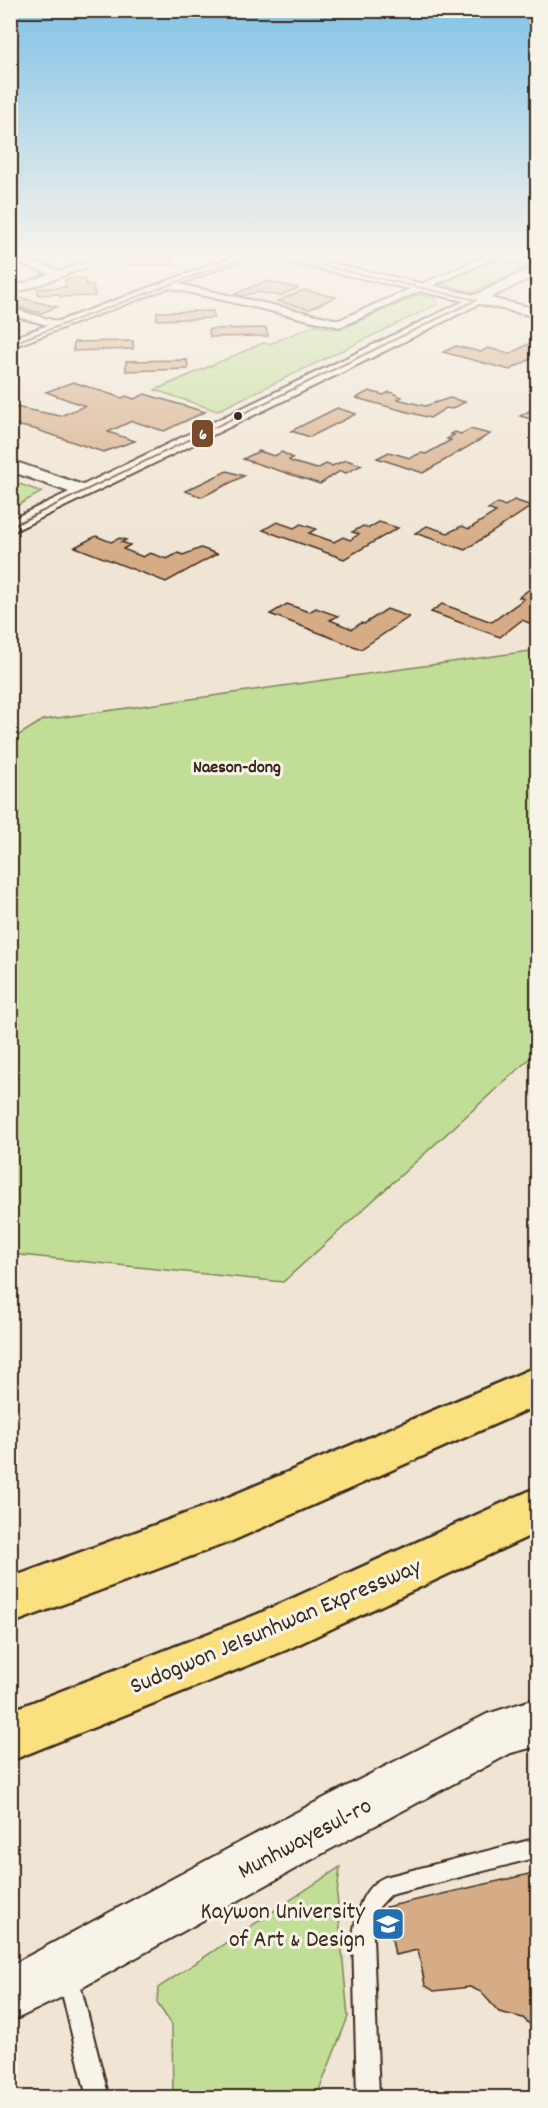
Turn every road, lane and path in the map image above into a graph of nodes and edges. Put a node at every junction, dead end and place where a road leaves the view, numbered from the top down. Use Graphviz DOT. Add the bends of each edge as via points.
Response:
graph roads {
  1 [pos="366,353"];
  2 [pos="10,465"];
  3 [pos="84,491"];
  4 [pos="10,527"];
  5 [pos="537,1385"];
  6 [pos="537,1509"];
  7 [pos="10,1601"];
  8 [pos="537,1722"];
  9 [pos="10,1736"];
  10 [pos="537,1847"];
  11 [pos="66,1967"];
  12 [pos="10,1995"];
  13 [pos="98,2097"];
  14 [pos="368,2097"];
  1 -- 3 [label="street"];
  2 -- 3 [label="street"];
  3 -- 4 [label="street"];
  5 -- 7 [label="highway" via="216,1525"];
  6 -- 9 [label="highway, Sudogwon Je1sunhwan Expressway" via="269,1633"];
  8 -- 11 [label="street, Munhwayesul-ro" via="504,1731"];
  10 -- 14 [label="lane" via="385,1887 371,1901 364,1947"];
  11 -- 12 [label="street, Munhwayesul-ro"];
  11 -- 13 [label="lane"];
}
